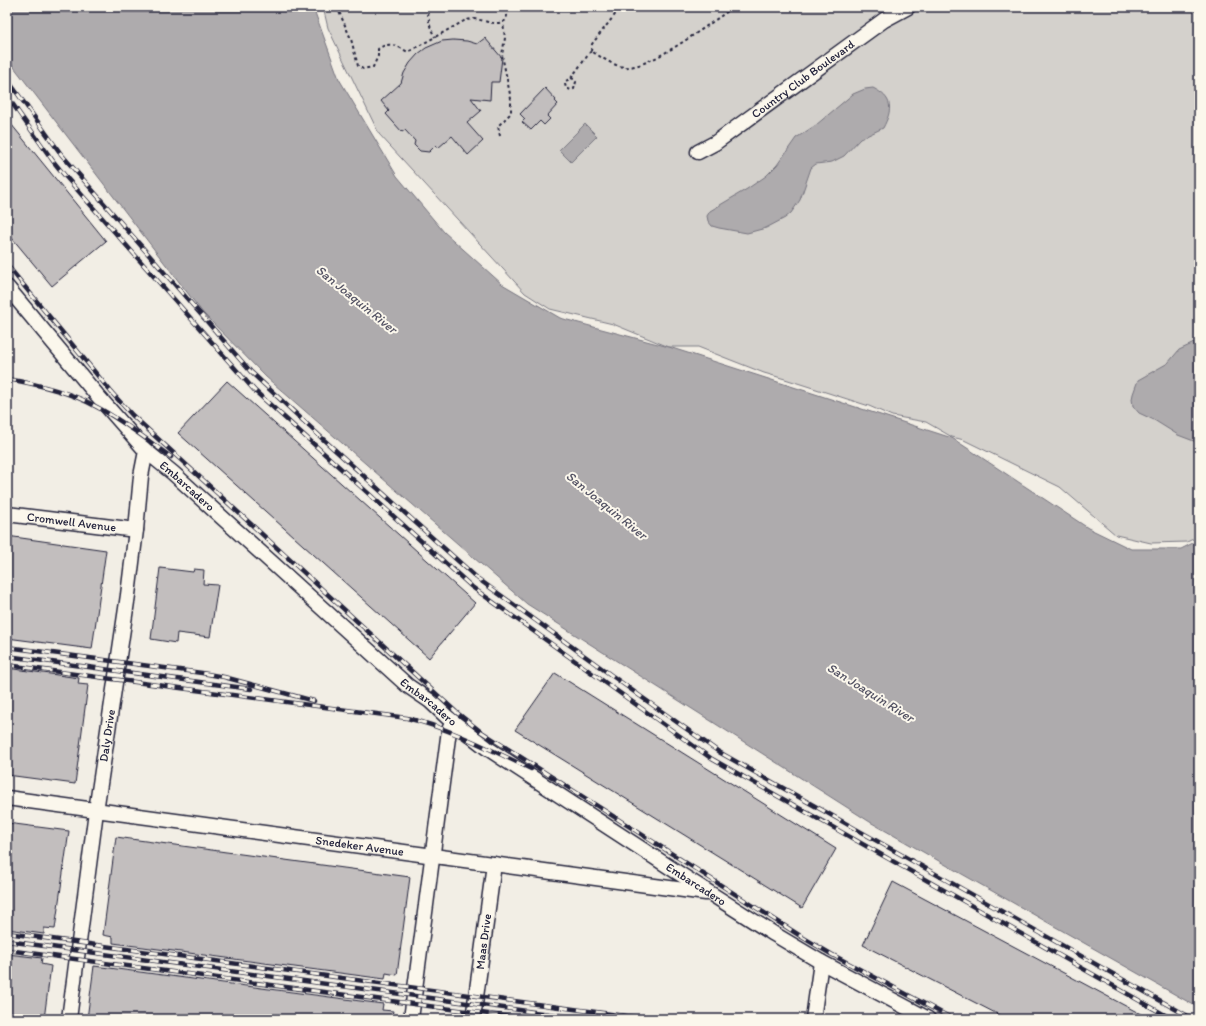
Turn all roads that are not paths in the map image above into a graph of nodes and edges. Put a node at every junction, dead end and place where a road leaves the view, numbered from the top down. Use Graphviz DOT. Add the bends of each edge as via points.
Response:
graph roads {
  1 [pos="908,7"];
  2 [pos="698,152"];
  3 [pos="7,287"];
  4 [pos="146,451"];
  5 [pos="7,514"];
  6 [pos="136,530"];
  7 [pos="453,722"];
  8 [pos="7,798"];
  9 [pos="96,811"];
  10 [pos="433,857"];
  11 [pos="494,864"];
  12 [pos="712,894"];
  13 [pos="821,962"];
  14 [pos="69,1019"];
  15 [pos="411,1019"];
  16 [pos="473,1019"];
  17 [pos="813,1019"];
  18 [pos="928,1019"];
  1 -- 2 [label="street, Country Club Boulevard" via="884,20 715,143"];
  3 -- 4 [label="street, Embarcadero"];
  4 -- 6 [label="street, Daly Drive"];
  4 -- 7 [label="street, Embarcadero" via="408,686 430,701"];
  5 -- 6 [label="street, Cromwell Avenue"];
  6 -- 9 [label="street, Daly Drive"];
  7 -- 10 [label="street" via="449,730"];
  7 -- 12 [label="street, Embarcadero" via="487,748"];
  8 -- 9 [label="street, Snedeker Avenue"];
  9 -- 10 [label="street, Snedeker Avenue"];
  9 -- 14 [label="street, Daly Drive"];
  10 -- 11 [label="street, Snedeker Avenue"];
  10 -- 15 [label="street"];
  11 -- 12 [label="street, Snedeker Avenue"];
  11 -- 16 [label="street, Maas Drive"];
  12 -- 13 [label="street, Embarcadero"];
  13 -- 17 [label="street"];
  13 -- 18 [label="street, Embarcadero"];
}
